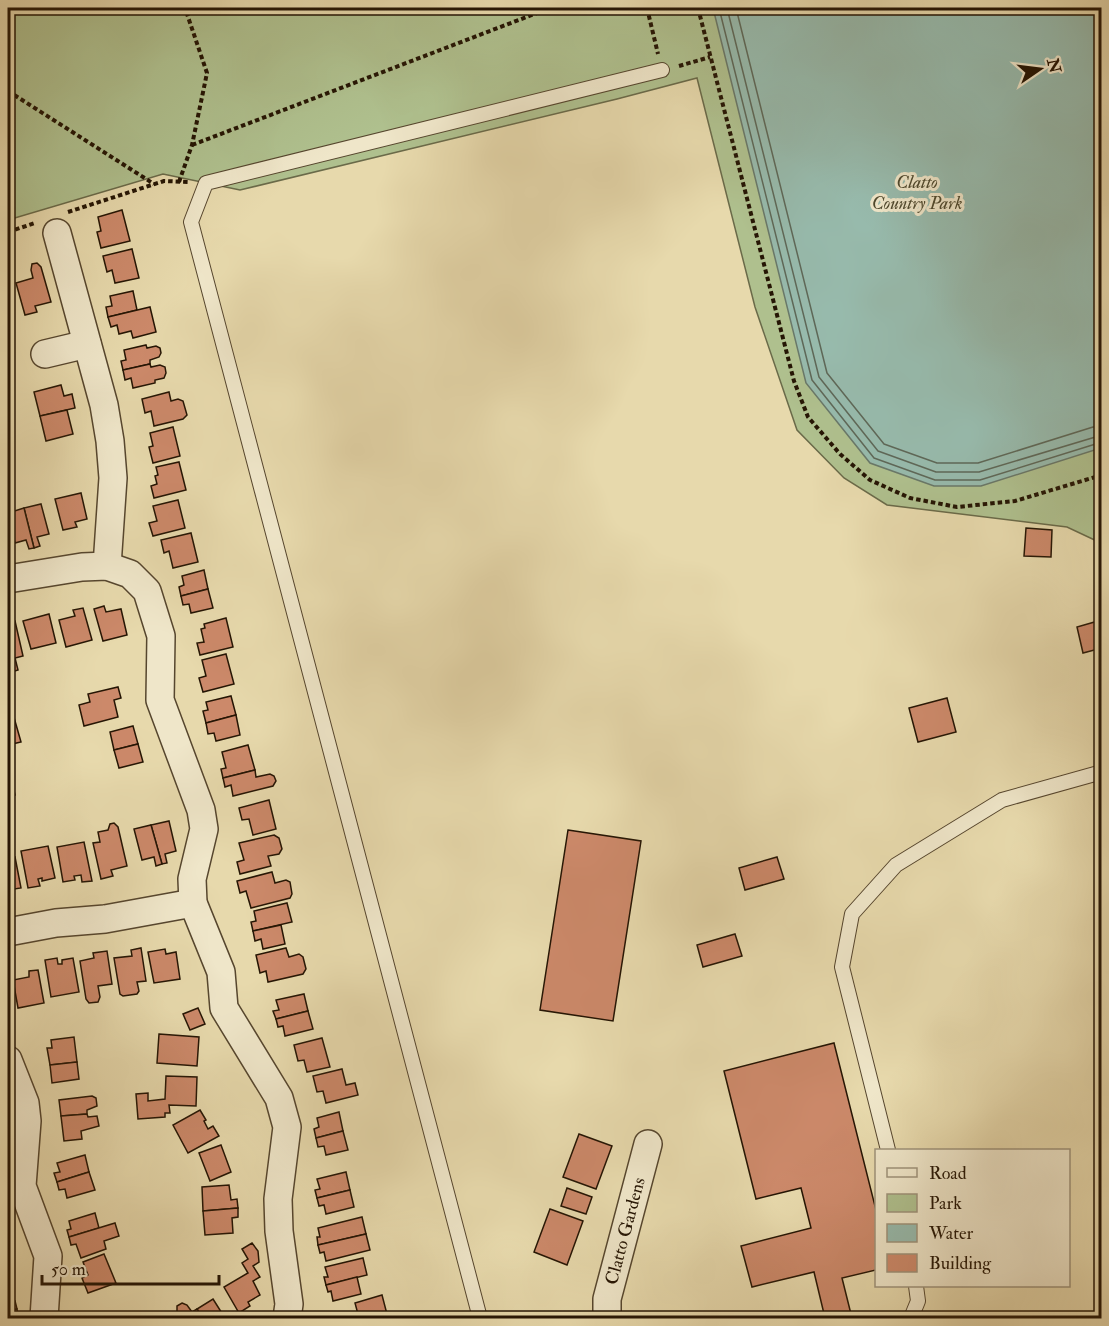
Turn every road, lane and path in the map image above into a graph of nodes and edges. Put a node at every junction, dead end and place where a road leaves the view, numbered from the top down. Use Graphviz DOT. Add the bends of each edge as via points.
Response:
graph roads {
  1 [pos="185,8"];
  2 [pos="550,8"];
  3 [pos="647,8"];
  4 [pos="698,8"];
  5 [pos="711,57"];
  6 [pos="662,70"];
  7 [pos="8,91"];
  8 [pos="192,145"];
  9 [pos="179,182"];
  10 [pos="206,183"];
  11 [pos="155,184"];
  12 [pos="54,222"];
  13 [pos="8,232"];
  14 [pos="87,344"];
  15 [pos="45,354"];
  16 [pos="1101,475"];
  17 [pos="107,566"];
  18 [pos="8,579"];
  19 [pos="1101,772"];
  20 [pos="193,903"];
  21 [pos="8,932"];
  22 [pos="8,1060"];
  23 [pos="648,1144"];
  24 [pos="888,1149"];
  25 [pos="916,1287"];
  26 [pos="44,1318"];
  27 [pos="287,1318"];
  28 [pos="480,1318"];
  29 [pos="607,1318"];
  30 [pos="911,1318"];
  1 -- 8 [label="path" via="207,73"];
  2 -- 8 [label="path"];
  3 -- 6 [label="path"];
  4 -- 5 [label="path"];
  5 -- 6 [label="path"];
  5 -- 16 [label="path" via="794,381 808,417 840,454 870,480 910,498 957,507 1015,501"];
  6 -- 10 [label="lane"];
  7 -- 11 [label="path"];
  8 -- 9 [label="path"];
  9 -- 10 [label="path"];
  9 -- 11 [label="path"];
  10 -- 28 [label="lane" via="191,222"];
  11 -- 12 [label="path"];
  12 -- 13 [label="path"];
  12 -- 14 [label="street"];
  14 -- 15 [label="street"];
  14 -- 17 [label="street" via="110,441 113,478"];
  17 -- 18 [label="street"];
  17 -- 20 [label="street" via="130,574 147,591 161,636 160,700 201,810 204,829 192,879"];
  19 -- 24 [label="lane" via="1002,800 896,865 852,914 843,966"];
  20 -- 21 [label="street"];
  20 -- 27 [label="street" via="221,972 224,1008 279,1098 287,1127 278,1199 290,1304"];
  22 -- 26 [label="street" via="25,1103 27,1121 22,1186 48,1256"];
  23 -- 29 [label="street, Clatto Gardens" via="607,1299"];
  25 -- 30 [label="lane" via="918,1301"];
}
